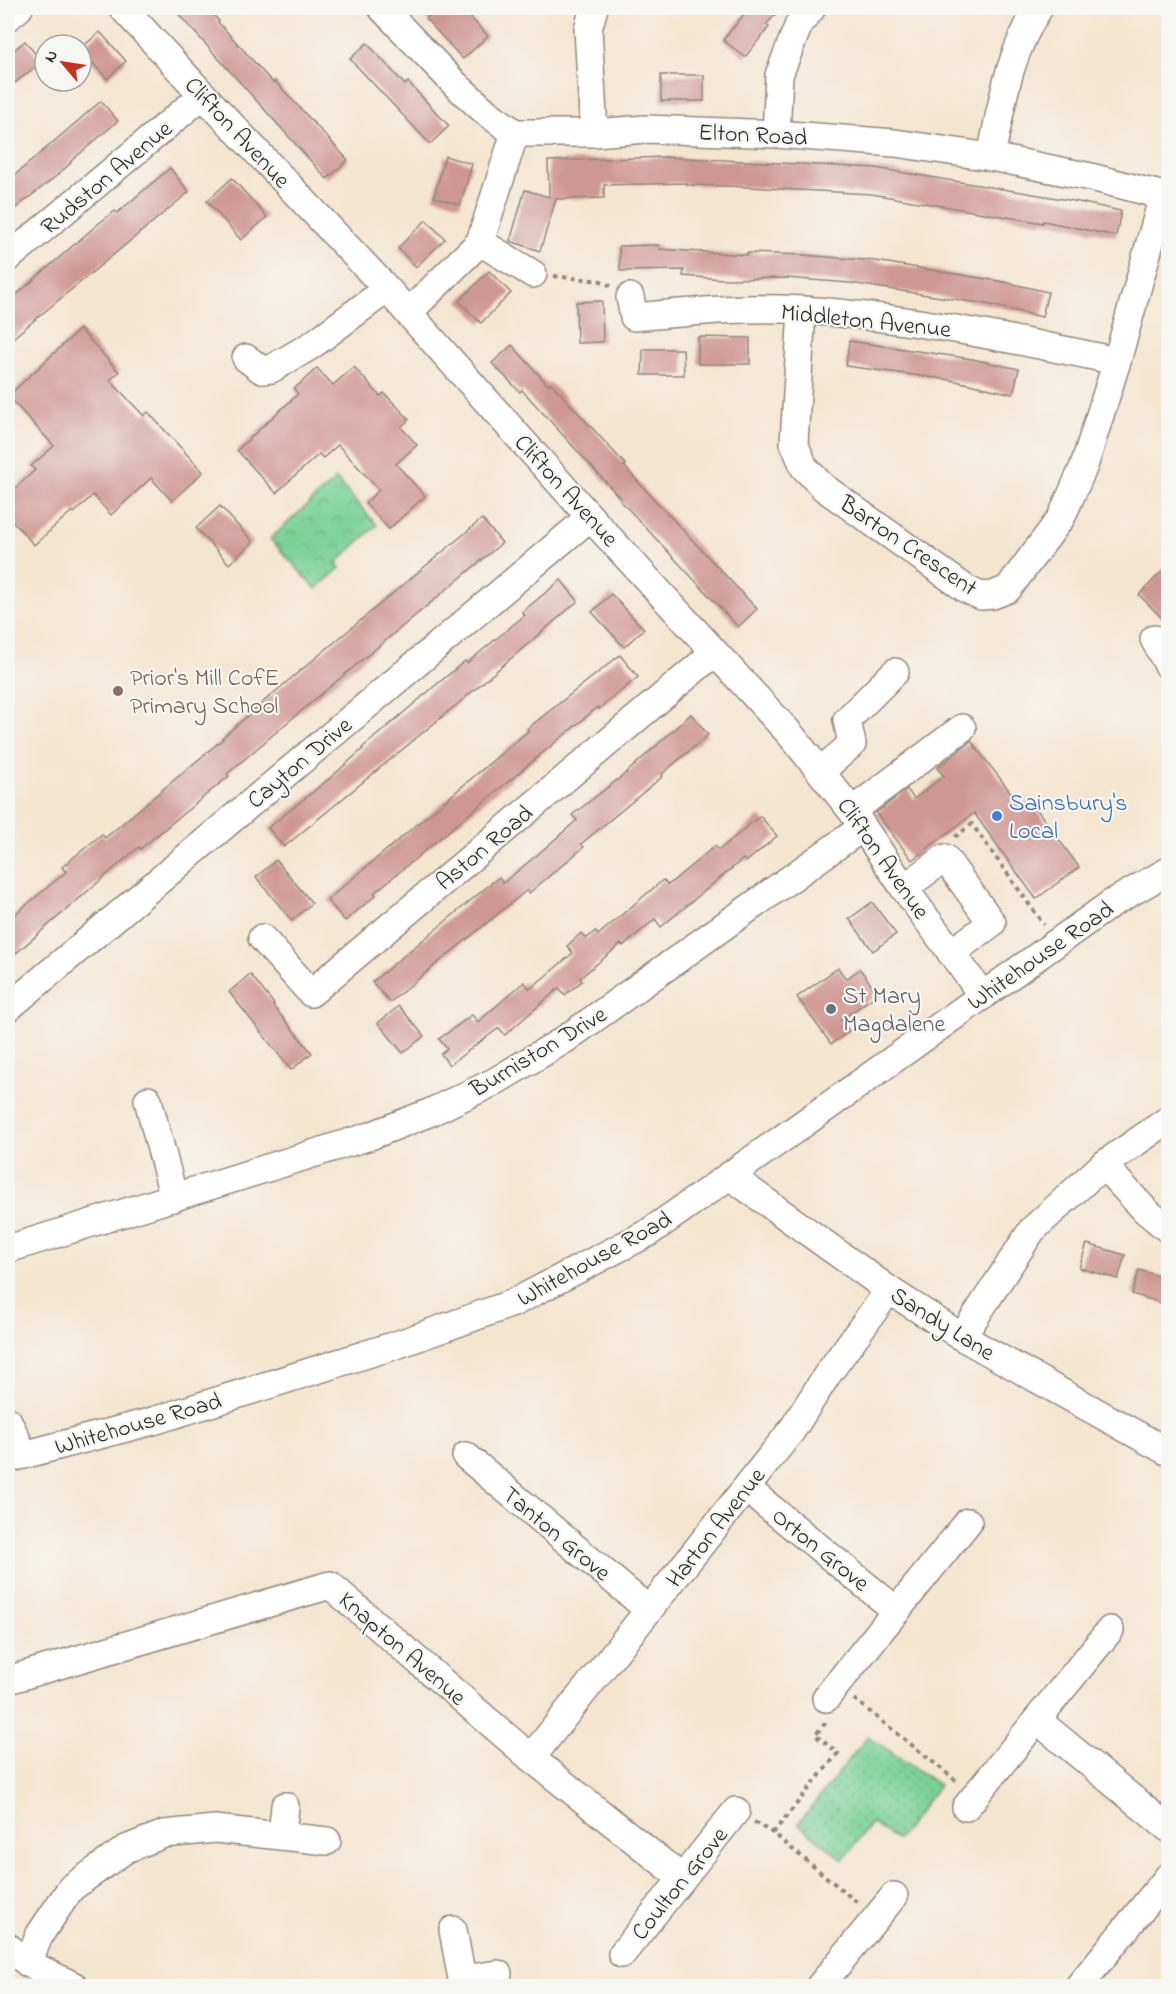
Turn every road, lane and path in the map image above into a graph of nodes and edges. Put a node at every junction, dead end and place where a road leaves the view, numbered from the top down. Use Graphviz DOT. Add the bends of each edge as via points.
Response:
graph roads {
  1 [pos="19,8"];
  2 [pos="123,8"];
  3 [pos="382,8"];
  4 [pos="594,8"];
  5 [pos="812,8"];
  6 [pos="1039,8"];
  7 [pos="8,17"];
  8 [pos="203,95"];
  9 [pos="515,133"];
  10 [pos="594,133"];
  11 [pos="776,134"];
  12 [pos="991,157"];
  13 [pos="1166,197"];
  14 [pos="480,242"];
  15 [pos="8,258"];
  16 [pos="533,274"];
  17 [pos="387,289"];
  18 [pos="630,297"];
  19 [pos="802,310"];
  20 [pos="408,313"];
  21 [pos="246,358"];
  22 [pos="1117,361"];
  23 [pos="590,517"];
  24 [pos="714,653"];
  25 [pos="895,672"];
  26 [pos="962,728"];
  27 [pos="821,771"];
  28 [pos="858,819"];
  29 [pos="1168,871"];
  30 [pos="904,888"];
  31 [pos="262,938"];
  32 [pos="951,953"];
  33 [pos="983,996"];
  34 [pos="8,1008"];
  35 [pos="148,1100"];
  36 [pos="1168,1120"];
  37 [pos="1103,1165"];
  38 [pos="730,1176"];
  39 [pos="174,1198"];
  40 [pos="1168,1229"];
  41 [pos="8,1249"];
  42 [pos="890,1290"];
  43 [pos="962,1337"];
  44 [pos="8,1421"];
  45 [pos="1168,1452"];
  46 [pos="466,1456"];
  47 [pos="16,1457"];
  48 [pos="746,1488"];
  49 [pos="968,1521"];
  50 [pos="649,1610"];
  51 [pos="897,1611"];
  52 [pos="1110,1630"];
  53 [pos="8,1680"];
  54 [pos="832,1699"];
  55 [pos="1037,1720"];
  56 [pos="531,1758"];
  57 [pos="971,1801"];
  58 [pos="285,1806"];
  59 [pos="736,1811"];
  60 [pos="1168,1828"];
  61 [pos="773,1833"];
  62 [pos="282,1836"];
  63 [pos="327,1841"];
  64 [pos="1168,1877"];
  65 [pos="682,1878"];
  66 [pos="894,1896"];
  67 [pos="876,1918"];
  68 [pos="453,1930"];
  69 [pos="622,1954"];
  70 [pos="18,1955"];
  71 [pos="498,1974"];
  72 [pos="461,1983"];
  73 [pos="74,1986"];
  74 [pos="821,1986"];
  75 [pos="1079,1986"];
  1 -- 7 [label="street"];
  2 -- 8 [label="street, Clifton Avenue"];
  3 -- 9 [label="street" via="456,86"];
  4 -- 10 [label="street" via="588,29"];
  5 -- 11 [label="street" via="799,24 779,75"];
  6 -- 12 [label="street" via="1024,30 1007,77"];
  8 -- 15 [label="street, Rudston Avenue"];
  8 -- 17 [label="street, Clifton Avenue"];
  9 -- 10 [label="street, Elton Road"];
  9 -- 14 [label="street"];
  10 -- 11 [label="street, Elton Road" via="646,129"];
  11 -- 12 [label="street, Elton Road" via="895,143"];
  12 -- 13 [label="street, Elton Road"];
  13 -- 22 [label="street, Barton Crescent"];
  14 -- 16 [label="street"];
  14 -- 20 [label="street"];
  16 -- 18 [label="path" via="601,281"];
  17 -- 20 [label="street, Clifton Avenue"];
  17 -- 21 [label="street" via="312,345 271,369 262,370"];
  18 -- 19 [label="street, Middleton Avenue" via="634,317 727,309"];
  19 -- 22 [label="street, Middleton Avenue" via="989,334"];
  19 -- 22 [label="street, Barton Crescent" via="794,443 804,467 823,488 981,596 1008,589 1061,518 1084,466"];
  20 -- 23 [label="street, Clifton Avenue"];
  23 -- 24 [label="street, Clifton Avenue"];
  23 -- 34 [label="street, Cayton Drive"];
  24 -- 27 [label="street, Clifton Avenue"];
  24 -- 31 [label="street, Aston Road" via="311,993"];
  25 -- 27 [label="street" via="847,720 852,744"];
  26 -- 28 [label="street, Burniston Drive"];
  27 -- 28 [label="street, Clifton Avenue"];
  28 -- 30 [label="street, Clifton Avenue"];
  28 -- 39 [label="street, Burniston Drive" via="564,1040 494,1082 370,1136"];
  29 -- 33 [label="street, Whitehouse Road" via="1112,903"];
  30 -- 32 [label="street, Clifton Avenue"];
  30 -- 32 [label="street" via="945,858 992,923"];
  32 -- 33 [label="street, Clifton Avenue"];
  33 -- 38 [label="street, Whitehouse Road"];
  35 -- 39 [label="street"];
  36 -- 37 [label="street"];
  37 -- 40 [label="street"];
  37 -- 43 [label="street" via="1032,1230"];
  38 -- 42 [label="street, Sandy Lane"];
  38 -- 47 [label="street, Whitehouse Road" via="648,1233 513,1303 153,1421"];
  39 -- 41 [label="street, Burniston Drive"];
  42 -- 43 [label="street, Sandy Lane"];
  42 -- 48 [label="street, Harton Avenue" via="792,1430"];
  43 -- 45 [label="street, Sandy Lane"];
  44 -- 47 [label="street"];
  46 -- 50 [label="street, Tanton Grove"];
  48 -- 50 [label="street, Harton Avenue"];
  48 -- 51 [label="street, Orton Grove"];
  49 -- 51 [label="street"];
  50 -- 56 [label="street, Harton Avenue"];
  51 -- 54 [label="street"];
  52 -- 55 [label="street"];
  53 -- 56 [label="street, Knapton Avenue" via="330,1586"];
  54 -- 57 [label="path"];
  54 -- 61 [label="path" via="815,1735 838,1753"];
  55 -- 57 [label="street"];
  55 -- 60 [label="street"];
  56 -- 65 [label="street, Knapton Avenue"];
  58 -- 62 [label="street"];
  59 -- 61 [label="path"];
  59 -- 65 [label="street, Coulton Grove"];
  61 -- 67 [label="path"];
  62 -- 63 [label="street"];
  62 -- 70 [label="street" via="215,1829 164,1834 126,1849 71,1888 40,1934"];
  64 -- 75 [label="street"];
  65 -- 69 [label="street, Coulton Grove"];
  66 -- 67 [label="street"];
  67 -- 74 [label="street"];
  68 -- 72 [label="street"];
  70 -- 73 [label="street"];
  71 -- 72 [label="street"];
}
